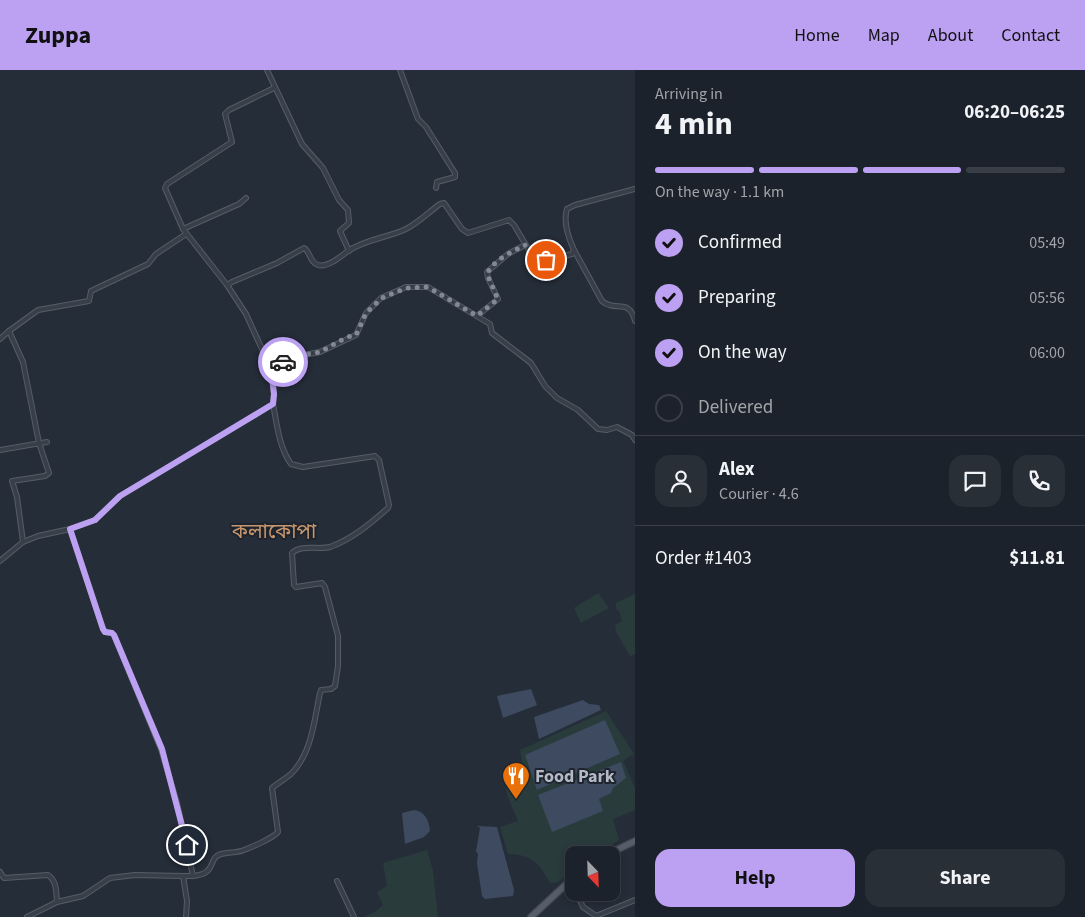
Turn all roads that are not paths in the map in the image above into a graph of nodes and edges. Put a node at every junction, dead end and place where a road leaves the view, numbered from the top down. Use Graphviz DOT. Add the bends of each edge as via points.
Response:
graph roads {
  1 [pos="267,70"];
  2 [pos="400,70"];
  3 [pos="274,88"];
  4 [pos="436,188"];
  5 [pos="635,189"];
  6 [pos="246,198"];
  7 [pos="183,229"];
  8 [pos="186,234"];
  9 [pos="525,245"];
  10 [pos="574,250"];
  11 [pos="349,251"];
  12 [pos="227,285"];
  13 [pos="477,316"];
  14 [pos="635,321"];
  15 [pos="9,331"];
  16 [pos="0,339"];
  17 [pos="271,369"];
  18 [pos="273,404"];
  19 [pos="635,440"];
  20 [pos="38,442"];
  21 [pos="47,442"];
  22 [pos="0,450"];
  23 [pos="70,529"];
  24 [pos="23,542"];
  25 [pos="0,561"];
  26 [pos="635,841"];
  27 [pos="620,848"];
  28 [pos="0,872"];
  29 [pos="183,876"];
  30 [pos="193,876"];
  31 [pos="337,881"];
  32 [pos="565,887"];
  33 [pos="635,900"];
  34 [pos="580,901"];
  35 [pos="57,902"];
  36 [pos="597,916"];
  37 [pos="27,917"];
  38 [pos="186,917"];
  39 [pos="354,917"];
  40 [pos="531,917"];
  1 -- 3 [label="street"];
  2 -- 4 [label="street" via="418,119 455,173 455,177 437,182"];
  3 -- 7 [label="street" via="228,110 225,119 232,142 167,184 166,191"];
  3 -- 11 [label="street" via="302,144 323,168 339,200 348,210 349,223 340,231"];
  5 -- 10 [label="street" via="567,209 568,235"];
  6 -- 7 [label="street"];
  7 -- 8 [label="street"];
  8 -- 12 [label="street"];
  8 -- 15 [label="street" via="156,254 148,264 91,291 90,301 38,310"];
  9 -- 10 [label="street" via="538,261 572,254"];
  9 -- 11 [label="street" via="509,220 468,233 444,203 407,228 369,240"];
  9 -- 13 [label="street" via="508,254 487,272 498,299"];
  10 -- 14 [label="street" via="602,301 606,305 628,308"];
  11 -- 12 [label="street" via="336,260 318,265 304,248"];
  12 -- 17 [label="street" via="246,314"];
  13 -- 17 [label="street" via="428,287 406,288 382,298 366,313 356,335 320,352 293,357"];
  13 -- 19 [label="street" via="490,324 492,333 531,364 557,398 578,410 598,429 617,428"];
  15 -- 16 [label="street"];
  15 -- 20 [label="street" via="23,362"];
  17 -- 18 [label="street"];
  18 -- 23 [label="street" via="120,496 95,520"];
  18 -- 30 [label="street" via="284,455 291,464 303,467 375,456 379,460 389,504 354,535 329,547 298,549 292,553 294,585 318,583 325,587 338,636 334,686 321,690 301,762 272,788 278,832 246,850 220,854 208,872"];
  20 -- 21 [label="street"];
  20 -- 22 [label="street"];
  20 -- 24 [label="street" via="49,474 12,483"];
  23 -- 24 [label="street"];
  23 -- 30 [label="street" via="103,629 114,635 162,749"];
  24 -- 25 [label="street"];
  26 -- 27 [label="main road"];
  28 -- 35 [label="street" via="4,878 48,875 56,885"];
  29 -- 30 [label="street"];
  29 -- 35 [label="street" via="110,878 83,896"];
  29 -- 38 [label="street"];
  31 -- 39 [label="street"];
  32 -- 40 [label="main road"];
  33 -- 36 [label="street"];
  34 -- 36 [label="street" via="583,907"];
  35 -- 37 [label="street"];
}
